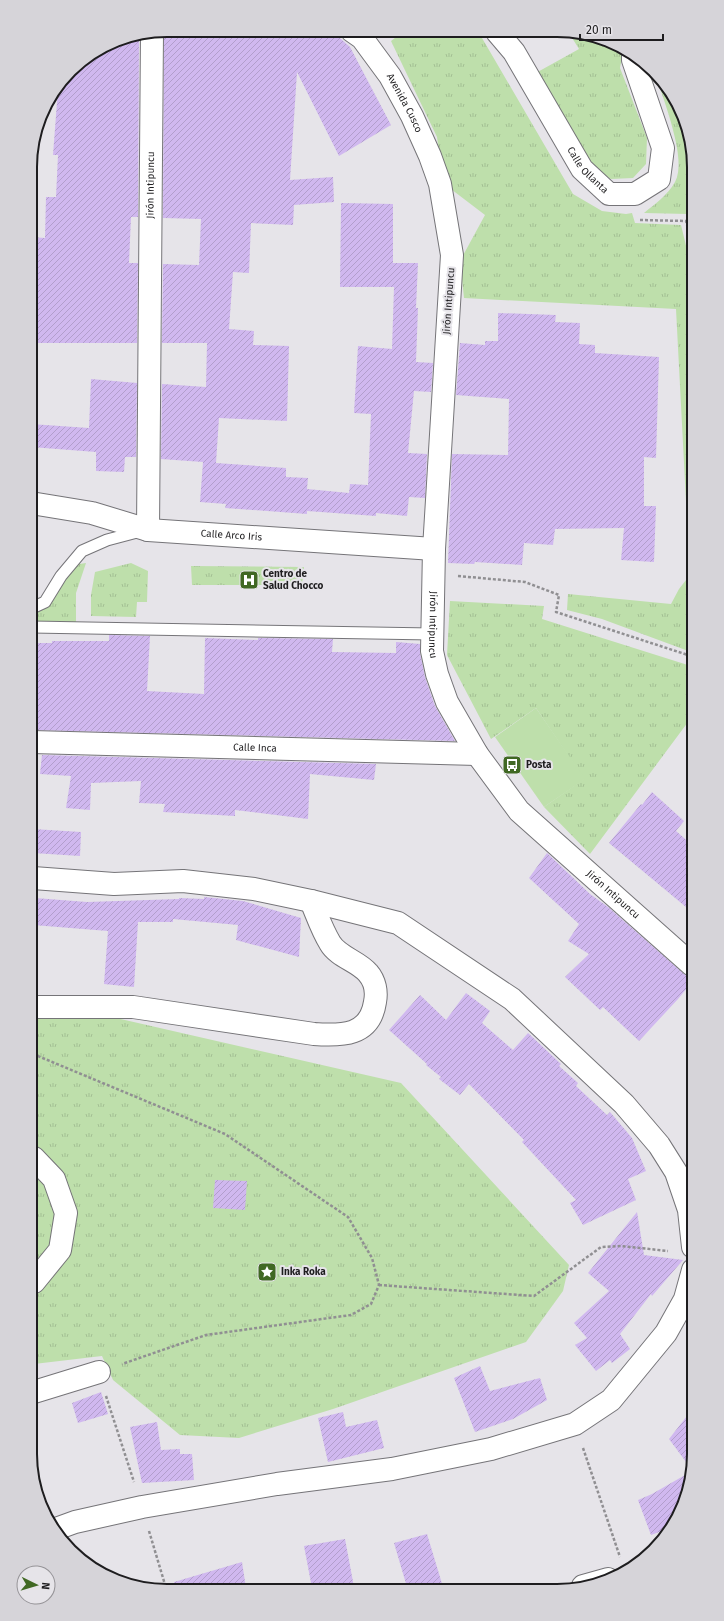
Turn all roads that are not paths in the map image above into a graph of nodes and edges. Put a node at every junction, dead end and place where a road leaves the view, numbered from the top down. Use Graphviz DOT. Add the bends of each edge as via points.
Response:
graph roads {
  1 [pos="361,37"];
  2 [pos="501,37"];
  3 [pos="152,38"];
  4 [pos="634,62"];
  5 [pos="440,184"];
  6 [pos="37,504"];
  7 [pos="148,530"];
  8 [pos="434,549"];
  9 [pos="37,606"];
  10 [pos="37,627"];
  11 [pos="432,634"];
  12 [pos="37,742"];
  13 [pos="477,754"];
  14 [pos="37,878"];
  15 [pos="311,901"];
  16 [pos="687,961"];
  17 [pos="37,1007"];
  18 [pos="37,1161"];
  19 [pos="687,1204"];
  20 [pos="37,1278"];
  21 [pos="687,1292"];
  22 [pos="99,1372"];
  23 [pos="37,1391"];
  24 [pos="60,1527"];
  1 -- 5 [label="street, Avenida Cusco" via="390,76 412,116"];
  2 -- 4 [label="street, Calle Ollanta" via="514,52 582,169 609,194 635,194 659,179 663,148"];
  3 -- 7 [label="street, Jirón Intipuncu"];
  5 -- 8 [label="street, Jirón Intipuncu" via="452,255"];
  6 -- 7 [label="street, Calle Arco Iris" via="92,513"];
  7 -- 8 [label="street, Calle Arco Iris"];
  7 -- 9 [label="lane" via="108,540 82,551 61,576 45,602"];
  8 -- 11 [label="street, Jirón Intipuncu"];
  10 -- 11 [label="lane"];
  11 -- 13 [label="street, Jirón Intipuncu" via="432,651 437,674 447,702"];
  12 -- 13 [label="street, Calle Inca"];
  13 -- 16 [label="street, Jirón Intipuncu" via="519,811"];
  14 -- 15 [label="street" via="114,884 183,881 254,889"];
  15 -- 17 [label="street" via="334,949 369,974 377,991 374,1011 366,1026 350,1033 314,1034 133,1007"];
  15 -- 19 [label="street" via="398,923 512,998 624,1104 659,1145 676,1172"];
  18 -- 20 [label="street" via="54,1179 66,1213 60,1250"];
  21 -- 24 [label="street" via="666,1333 611,1400 575,1424 491,1449 392,1469 277,1484 142,1507"];
  22 -- 23 [label="street"];
}
